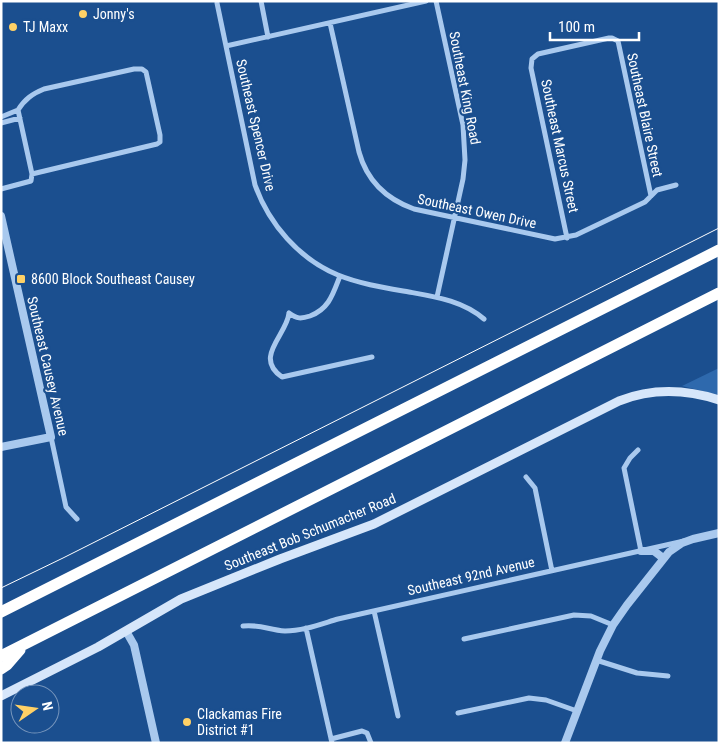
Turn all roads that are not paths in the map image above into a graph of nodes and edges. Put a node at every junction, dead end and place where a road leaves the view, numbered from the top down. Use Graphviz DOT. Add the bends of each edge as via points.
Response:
graph roads {
  1 [pos="261,1"];
  2 [pos="426,1"];
  3 [pos="436,1"];
  4 [pos="216,3"];
  5 [pos="330,23"];
  6 [pos="268,37"];
  7 [pos="615,39"];
  8 [pos="226,46"];
  9 [pos="18,110"];
  10 [pos="1,117"];
  11 [pos="20,118"];
  12 [pos="1,123"];
  13 [pos="32,174"];
  14 [pos="676,185"];
  15 [pos="1,189"];
  16 [pos="651,196"];
  17 [pos="1,216"];
  18 [pos="455,218"];
  19 [pos="568,238"];
  20 [pos="719,250"];
  21 [pos="340,276"];
  22 [pos="719,293"];
  23 [pos="437,297"];
  24 [pos="484,319"];
  25 [pos="372,357"];
  26 [pos="719,400"];
  27 [pos="51,437"];
  28 [pos="1,447"];
  29 [pos="638,450"];
  30 [pos="526,477"];
  31 [pos="77,519"];
  32 [pos="719,532"];
  33 [pos="693,539"];
  34 [pos="641,551"];
  35 [pos="663,558"];
  36 [pos="552,571"];
  37 [pos="374,611"];
  38 [pos="1,612"];
  39 [pos="613,625"];
  40 [pos="243,626"];
  41 [pos="306,628"];
  42 [pos="126,631"];
  43 [pos="464,639"];
  44 [pos="22,646"];
  45 [pos="1,656"];
  46 [pos="596,660"];
  47 [pos="1,669"];
  48 [pos="668,676"];
  49 [pos="1,696"];
  50 [pos="577,711"];
  51 [pos="458,713"];
  52 [pos="398,716"];
  53 [pos="332,741"];
  54 [pos="567,742"];
  55 [pos="156,743"];
  56 [pos="370,743"];
  1 -- 6 [label="street"];
  2 -- 5 [label="street"];
  3 -- 18 [label="street, Southeast King Road" via="465,143 463,179"];
  4 -- 8 [label="street, Southeast Spencer Drive"];
  5 -- 6 [label="street"];
  5 -- 18 [label="street, Southeast Owen Drive" via="359,152 369,176 384,193 402,205"];
  6 -- 8 [label="street"];
  7 -- 16 [label="street, Southeast Blaire Street"];
  7 -- 19 [label="street, Southeast Marcus Street" via="538,54 532,59"];
  8 -- 21 [label="street, Southeast Spencer Drive" via="255,184 262,203 274,223 304,256"];
  9 -- 10 [label="street"];
  9 -- 11 [label="street"];
  9 -- 13 [label="street" via="24,100 44,89 134,69 146,72 160,142"];
  11 -- 12 [label="street"];
  11 -- 13 [label="street"];
  13 -- 15 [label="street" via="31,181"];
  14 -- 16 [label="street, Southeast Owen Drive" via="657,190"];
  16 -- 19 [label="street, Southeast Owen Drive"];
  17 -- 27 [label="street, Southeast Causey Avenue"];
  18 -- 19 [label="street, Southeast Owen Drive" via="555,239"];
  18 -- 23 [label="street, Southeast King Road"];
  20 -- 38 [label="highway"];
  21 -- 23 [label="street, Southeast Spencer Drive"];
  21 -- 25 [label="street" via="331,297 319,313 302,319 289,313 288,323 270,354 275,372 282,377"];
  22 -- 44 [label="highway"];
  23 -- 24 [label="street, Southeast Spencer Drive" via="467,307"];
  26 -- 42 [label="main road, Southeast Bob Schumacher Road" via="666,391 619,401 383,520 192,594"];
  27 -- 28 [label="street"];
  27 -- 31 [label="street, Southeast Causey Avenue" via="66,507"];
  29 -- 34 [label="street" via="626,463 624,474"];
  30 -- 36 [label="street" via="535,488"];
  32 -- 33 [label="street, Southeast 92nd Avenue"];
  33 -- 34 [label="street, Southeast 92nd Avenue"];
  33 -- 35 [label="street"];
  34 -- 35 [label="street" via="654,551"];
  34 -- 36 [label="street, Southeast 92nd Avenue"];
  35 -- 39 [label="street"];
  36 -- 37 [label="street, Southeast 92nd Avenue"];
  37 -- 41 [label="street, Southeast 92nd Avenue"];
  37 -- 52 [label="street"];
  39 -- 43 [label="street" via="591,616 574,615"];
  39 -- 46 [label="street"];
  40 -- 41 [label="street, Southeast 92nd Avenue" via="283,631"];
  41 -- 53 [label="street"];
  42 -- 49 [label="main road, Southeast Bob Schumacher Road"];
  42 -- 55 [label="street" via="134,645"];
  44 -- 45 [label="highway"];
  44 -- 47 [label="highway"];
  46 -- 48 [label="street" via="637,673"];
  46 -- 50 [label="street"];
  50 -- 51 [label="street" via="546,700 529,698"];
  50 -- 54 [label="street"];
  53 -- 56 [label="street" via="362,731 367,733"];
}
